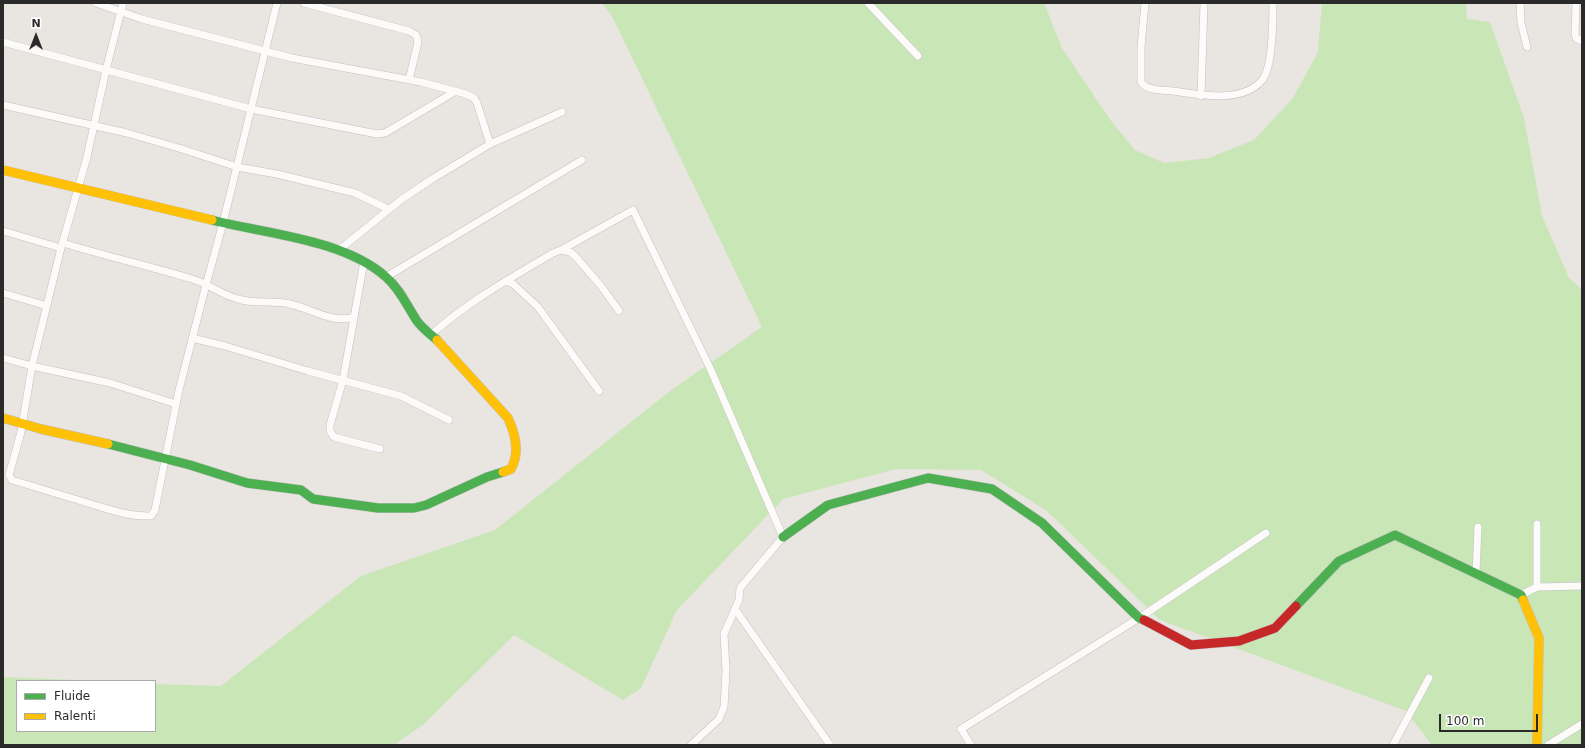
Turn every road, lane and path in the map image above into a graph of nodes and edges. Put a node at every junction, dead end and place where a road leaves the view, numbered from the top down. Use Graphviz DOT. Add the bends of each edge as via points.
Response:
graph roads {
  1 [pos="96,3"];
  2 [pos="123,3"];
  3 [pos="277,3"];
  4 [pos="304,3"];
  5 [pos="868,3"];
  6 [pos="1145,3"];
  7 [pos="1204,3"];
  8 [pos="1273,3"];
  9 [pos="1520,3"];
  10 [pos="1576,3"];
  11 [pos="120,12"];
  12 [pos="1582,40"];
  13 [pos="3,42"];
  14 [pos="1527,47"];
  15 [pos="265,51"];
  16 [pos="918,56"];
  17 [pos="106,70"];
  18 [pos="409,80"];
  19 [pos="456,92"];
  20 [pos="1201,96"];
  21 [pos="3,105"];
  22 [pos="251,109"];
  23 [pos="562,112"];
  24 [pos="94,125"];
  25 [pos="490,144"];
  26 [pos="582,160"];
  27 [pos="237,167"];
  28 [pos="3,170"];
  29 [pos="78,187"];
  30 [pos="388,209"];
  31 [pos="223,223"];
  32 [pos="3,231"];
  33 [pos="62,245"];
  34 [pos="339,250"];
  35 [pos="561,250"];
  36 [pos="364,261"];
  37 [pos="386,277"];
  38 [pos="506,281"];
  39 [pos="206,285"];
  40 [pos="3,293"];
  41 [pos="47,306"];
  42 [pos="619,311"];
  43 [pos="354,317"];
  44 [pos="431,335"];
  45 [pos="192,338"];
  46 [pos="3,358"];
  47 [pos="32,366"];
  48 [pos="343,380"];
  49 [pos="599,391"];
  50 [pos="176,404"];
  51 [pos="3,418"];
  52 [pos="449,420"];
  53 [pos="22,423"];
  54 [pos="380,449"];
  55 [pos="164,459"];
  56 [pos="1537,524"];
  57 [pos="1478,527"];
  58 [pos="1266,533"];
  59 [pos="782,537"];
  60 [pos="1476,573"];
  61 [pos="1582,586"];
  62 [pos="1537,587"];
  63 [pos="1521,595"];
  64 [pos="735,609"];
  65 [pos="1140,618"];
  66 [pos="1429,678"];
  67 [pos="1582,724"];
  68 [pos="691,745"];
  69 [pos="830,745"];
  70 [pos="962,745"];
  71 [pos="967,745"];
  72 [pos="971,745"];
  73 [pos="1393,745"];
  74 [pos="1537,745"];
  75 [pos="1548,745"];
  1 -- 11 [label="street"];
  2 -- 11 [label="street"];
  3 -- 15 [label="street"];
  4 -- 18 [label="street" via="410,31 416,35 418,42"];
  5 -- 16 [label="street"];
  6 -- 20 [label="street" via="1141,48 1143,86"];
  7 -- 20 [label="street"];
  8 -- 20 [label="street" via="1268,67 1263,78 1255,86 1242,92"];
  9 -- 14 [label="street" via="1521,23"];
  10 -- 12 [label="street" via="1575,34 1576,38"];
  11 -- 15 [label="street"];
  11 -- 17 [label="street"];
  13 -- 17 [label="street"];
  15 -- 18 [label="street"];
  15 -- 22 [label="street"];
  17 -- 22 [label="street"];
  17 -- 24 [label="street"];
  18 -- 19 [label="street"];
  19 -- 22 [label="street" via="385,133 377,134"];
  19 -- 25 [label="street" via="474,98"];
  21 -- 24 [label="street"];
  22 -- 27 [label="street"];
  23 -- 25 [label="street"];
  24 -- 27 [label="street"];
  24 -- 29 [label="street" via="88,157"];
  25 -- 30 [label="street"];
  26 -- 37 [label="street"];
  27 -- 30 [label="street" via="355,193"];
  27 -- 31 [label="street"];
  28 -- 29 [label="street"];
  29 -- 31 [label="street"];
  29 -- 33 [label="street"];
  30 -- 34 [label="street"];
  31 -- 34 [label="street"];
  31 -- 39 [label="street"];
  32 -- 33 [label="street" via="52,246"];
  33 -- 39 [label="street"];
  33 -- 41 [label="street"];
  34 -- 36 [label="street"];
  35 -- 38 [label="street"];
  35 -- 42 [label="street" via="575,256"];
  35 -- 59 [label="street" via="633,210 710,368"];
  36 -- 37 [label="street"];
  36 -- 43 [label="street"];
  37 -- 44 [label="street" via="418,322"];
  38 -- 44 [label="street"];
  38 -- 49 [label="street" via="513,284 538,307"];
  39 -- 43 [label="street" via="243,301 288,303 334,319 346,320"];
  39 -- 45 [label="street"];
  40 -- 41 [label="street"];
  41 -- 47 [label="street"];
  43 -- 48 [label="street"];
  44 -- 55 [label="street" via="508,418 514,431 516,445 511,469 426,505 414,508 378,508 314,499 301,490 247,483"];
  45 -- 48 [label="street"];
  45 -- 50 [label="street"];
  46 -- 47 [label="street"];
  47 -- 50 [label="street" via="110,383"];
  47 -- 53 [label="street"];
  48 -- 52 [label="street" via="401,396"];
  48 -- 54 [label="street" via="330,432 334,437"];
  50 -- 55 [label="street"];
  51 -- 53 [label="street"];
  53 -- 55 [label="street"];
  53 -- 55 [label="street" via="9,470 12,480 127,515 151,516 155,510"];
  56 -- 62 [label="street"];
  57 -- 60 [label="street"];
  58 -- 65 [label="street"];
  59 -- 64 [label="street" via="740,588"];
  59 -- 65 [label="street" via="828,505 928,478 992,489 1042,523"];
  60 -- 63 [label="street"];
  60 -- 65 [label="street" via="1395,535 1339,561 1275,628 1238,641 1191,645"];
  61 -- 62 [label="street"];
  62 -- 63 [label="street"];
  63 -- 74 [label="street" via="1539,638"];
  64 -- 68 [label="street" via="724,634 724,707 719,719"];
  64 -- 69 [label="street"];
  65 -- 72 [label="street" via="961,729"];
  66 -- 73 [label="street"];
  67 -- 75 [label="street"];
  70 -- 71 [label="street"];
}
